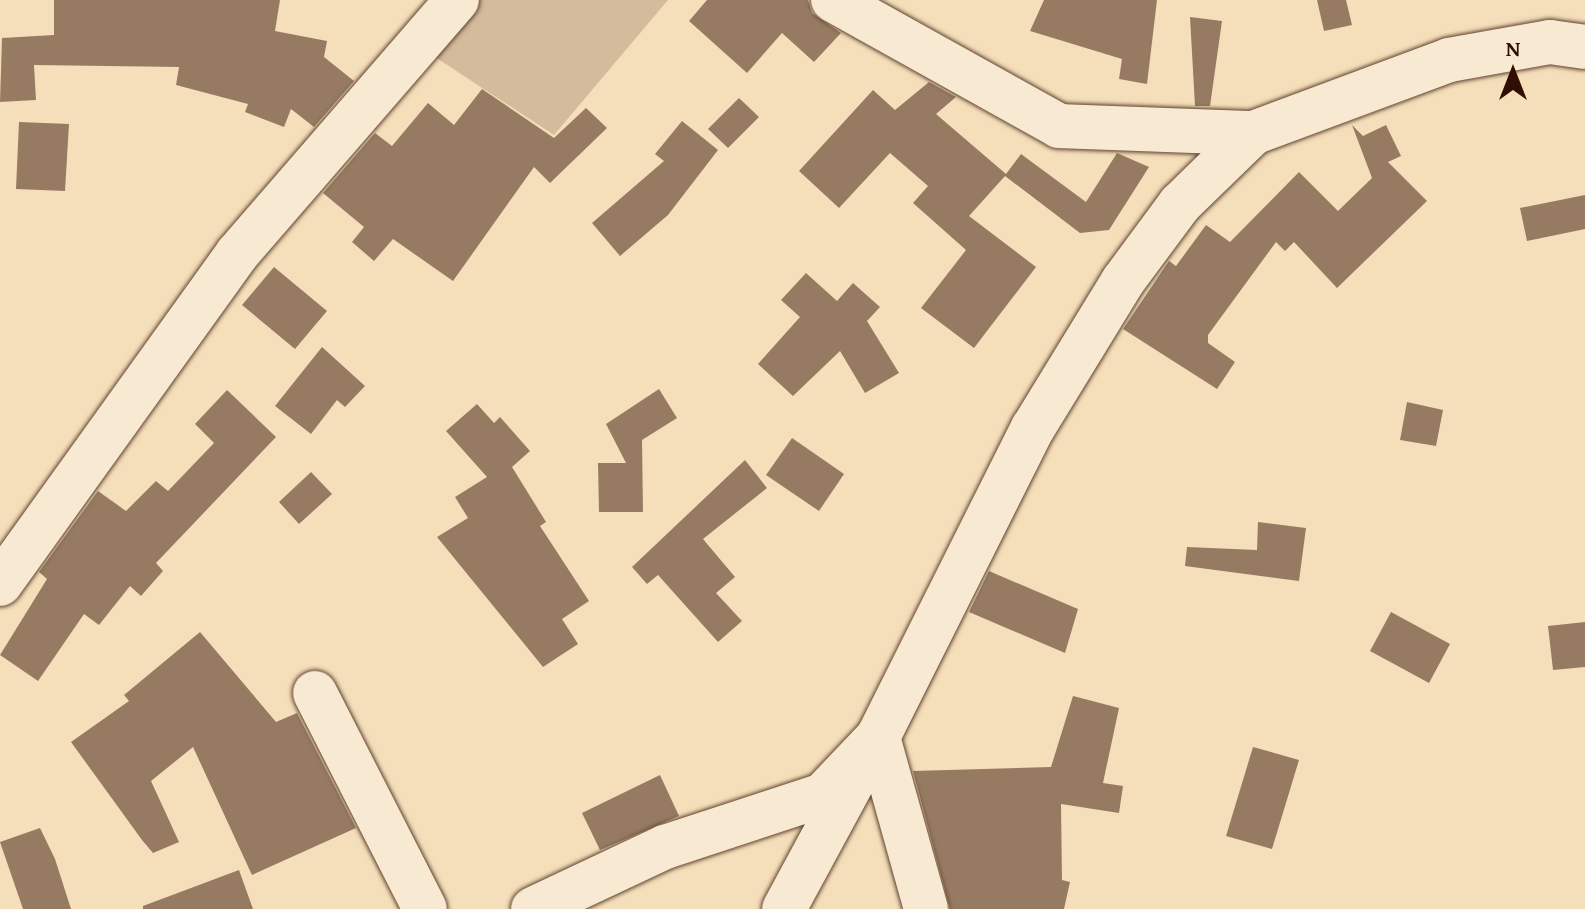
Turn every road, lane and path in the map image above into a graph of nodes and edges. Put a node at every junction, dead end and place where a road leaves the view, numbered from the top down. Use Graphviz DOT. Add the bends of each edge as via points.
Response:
graph roads {
  1 [pos="457,0"];
  2 [pos="833,0"];
  3 [pos="1585,47"];
  4 [pos="1253,133"];
  5 [pos="0,584"];
  6 [pos="315,693"];
  7 [pos="878,737"];
  8 [pos="425,909"];
  9 [pos="533,909"];
  10 [pos="784,909"];
  11 [pos="926,909"];
  1 -- 5 [label="street" via="237,254"];
  2 -- 4 [label="street" via="1059,126"];
  3 -- 4 [label="street" via="1550,42 1449,60"];
  4 -- 7 [label="street" via="1180,204 1123,281 1033,428"];
  6 -- 8 [label="street"];
  7 -- 9 [label="street" via="823,795 665,847"];
  7 -- 10 [label="street"];
  7 -- 11 [label="street"];
}
